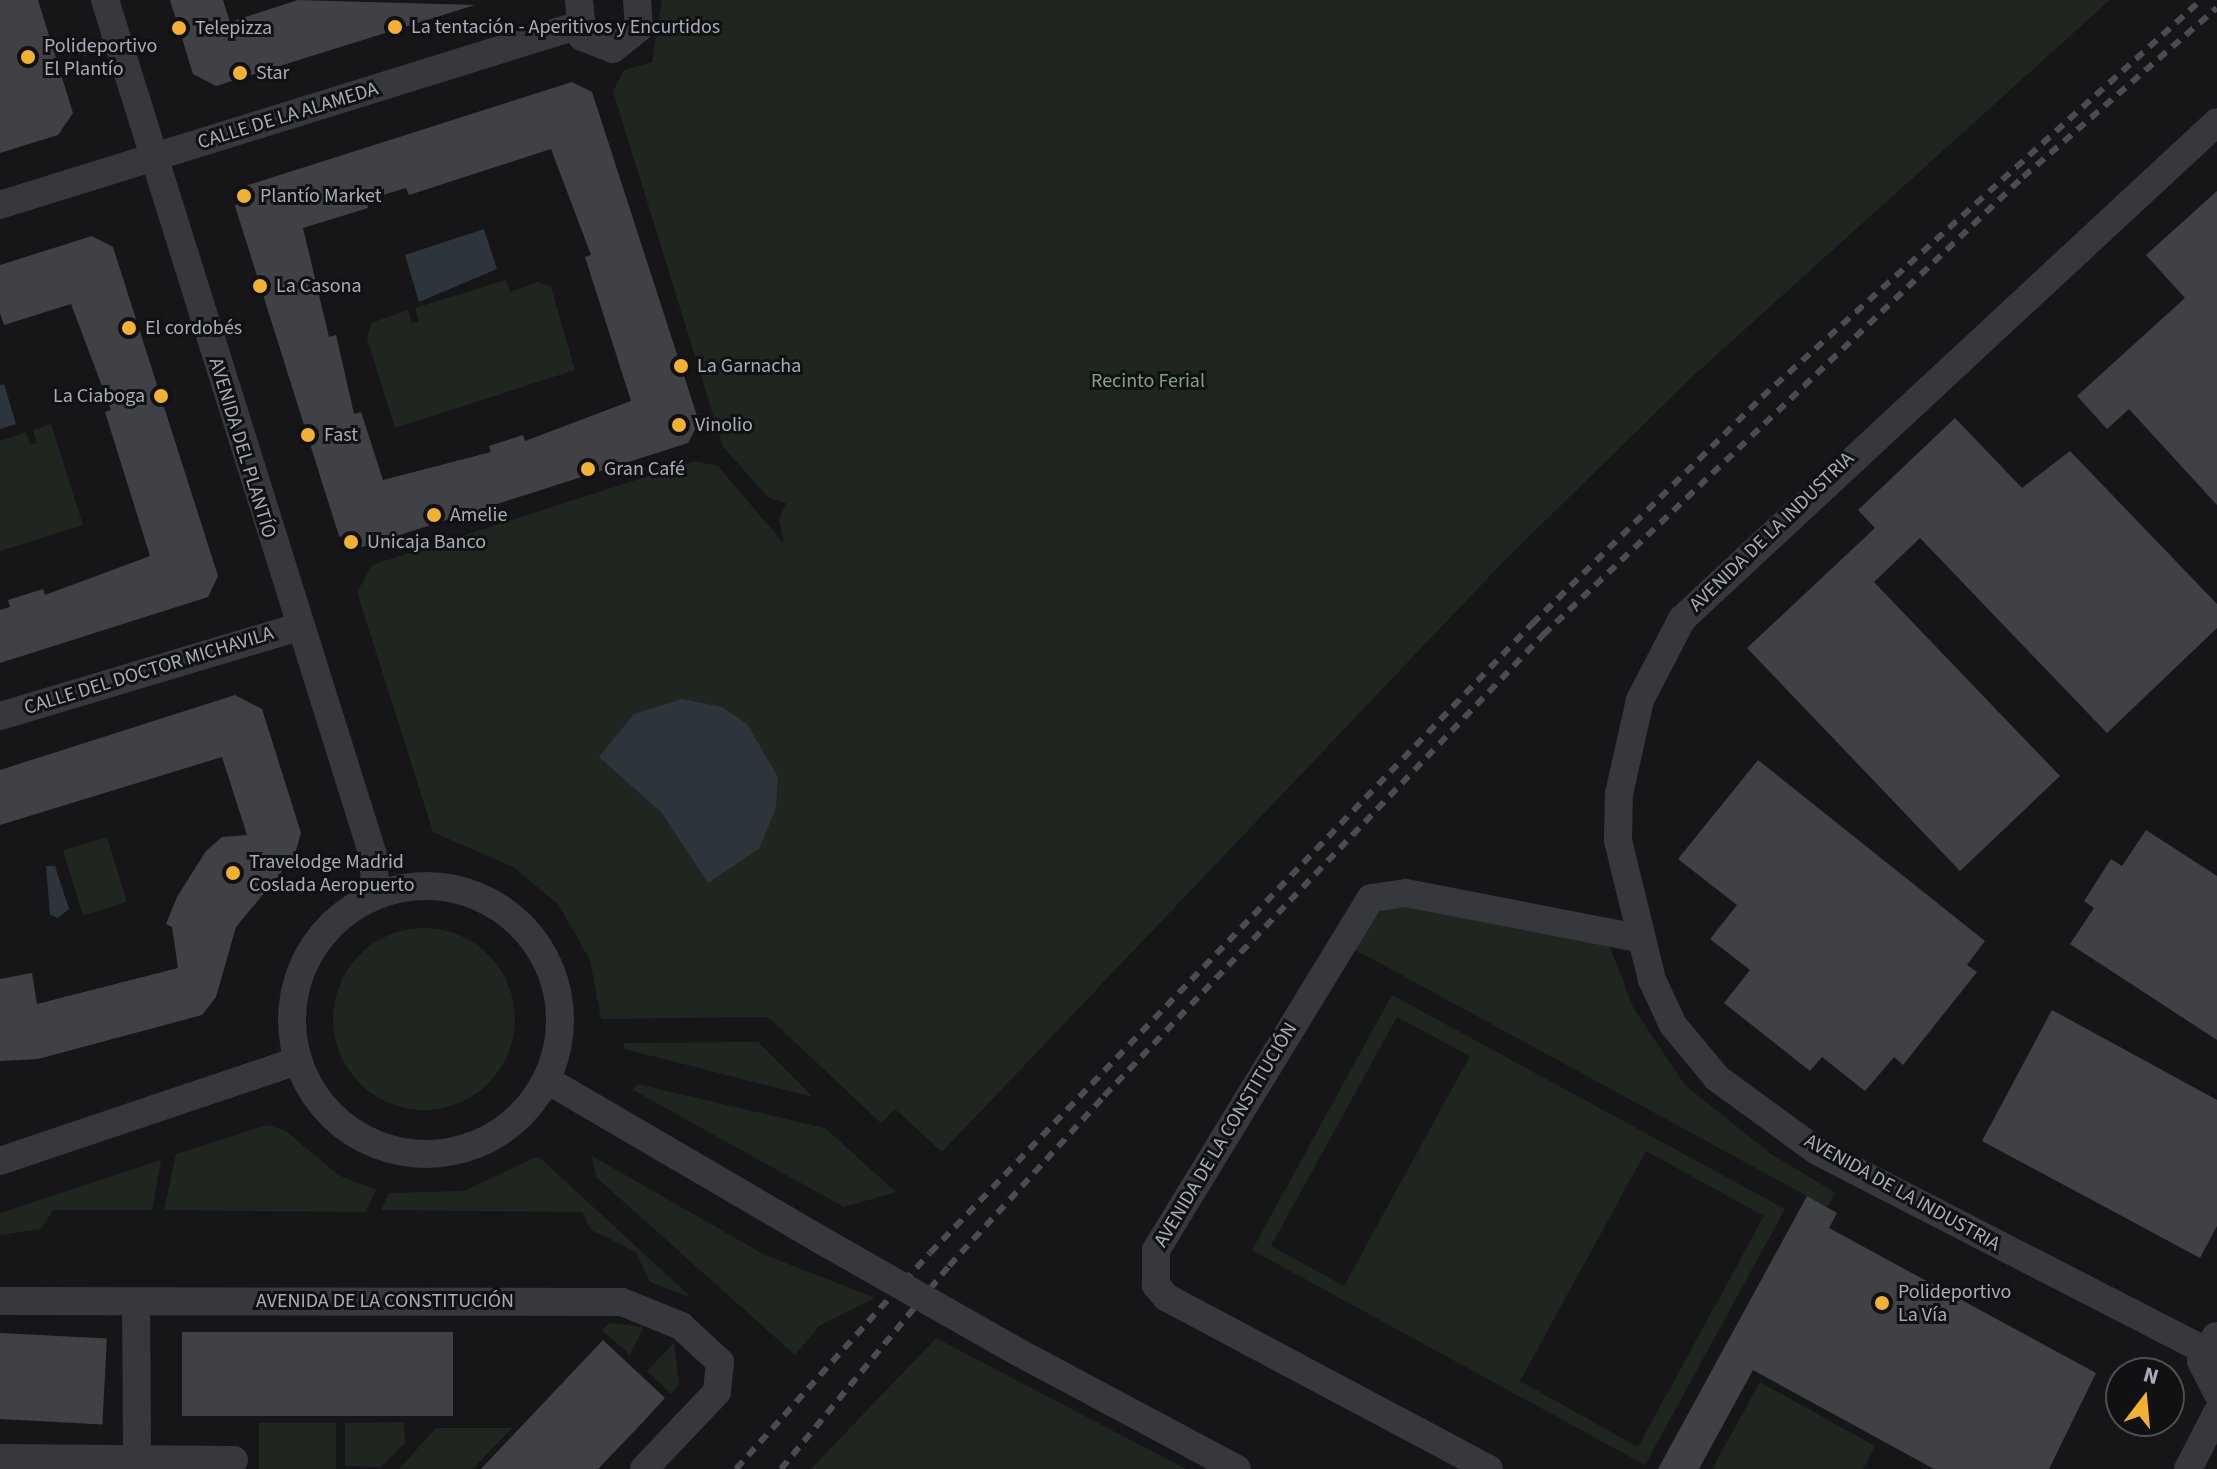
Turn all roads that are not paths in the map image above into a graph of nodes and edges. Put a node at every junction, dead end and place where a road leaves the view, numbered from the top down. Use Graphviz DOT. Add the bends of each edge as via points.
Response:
graph roads {
  1 [pos="105,0"];
  2 [pos="637,0"];
  3 [pos="578,13"];
  4 [pos="2217,122"];
  5 [pos="152,157"];
  6 [pos="0,205"];
  7 [pos="299,627"];
  8 [pos="0,716"];
  9 [pos="376,895"];
  10 [pos="1638,938"];
  11 [pos="298,1061"];
  12 [pos="547,1080"];
  13 [pos="0,1161"];
  14 [pos="0,1301"];
  15 [pos="136,1302"];
  16 [pos="2211,1343"];
  17 [pos="2217,1393"];
  18 [pos="2217,1413"];
  19 [pos="0,1458"];
  20 [pos="137,1459"];
  21 [pos="234,1460"];
  22 [pos="644,1469"];
  23 [pos="1237,1469"];
  24 [pos="1489,1469"];
  25 [pos="2188,1469"];
  1 -- 5 [label="street, AVENIDA DEL PLANTÍO"];
  2 -- 3 [label="street, CALLE DE LA ALAMEDA" via="639,28 624,45 601,49"];
  3 -- 5 [label="street, CALLE DE LA ALAMEDA"];
  4 -- 10 [label="street, AVENIDA DE LA INDUSTRIA" via="1682,619 1640,700 1619,794 1624,884"];
  5 -- 6 [label="street, CALLE DE LA ALAMEDA"];
  5 -- 7 [label="street, AVENIDA DEL PLANTÍO"];
  7 -- 8 [label="street, CALLE DEL DOCTOR MICHAVILA"];
  7 -- 9 [label="street, AVENIDA DEL PLANTÍO" via="373,855"];
  9 -- 11 [label="street" via="330,926 300,971 291,1026"];
  9 -- 12 [label="street" via="421,886 467,892 525,929 558,990 560,1036"];
  10 -- 16 [label="street, AVENIDA DE LA INDUSTRIA" via="1673,1025 1742,1096 1817,1151"];
  10 -- 24 [label="street, AVENIDA DE LA CONSTITUCIÓN" via="1406,893 1371,898 1156,1250 1156,1285 1166,1297"];
  11 -- 12 [label="street" via="343,1126 416,1154 493,1137"];
  11 -- 13 [label="street"];
  12 -- 23 [label="street, bridge" via="1018,1352"];
  14 -- 15 [label="street, AVENIDA DE LA CONSTITUCIÓN"];
  15 -- 20 [label="street"];
  15 -- 22 [label="street, AVENIDA DE LA CONSTITUCIÓN" via="622,1302 702,1339 720,1362 717,1392"];
  16 -- 17 [label="street" via="2202,1372"];
  18 -- 25 [label="street"];
  19 -- 20 [label="street"];
  20 -- 21 [label="street"];
}
